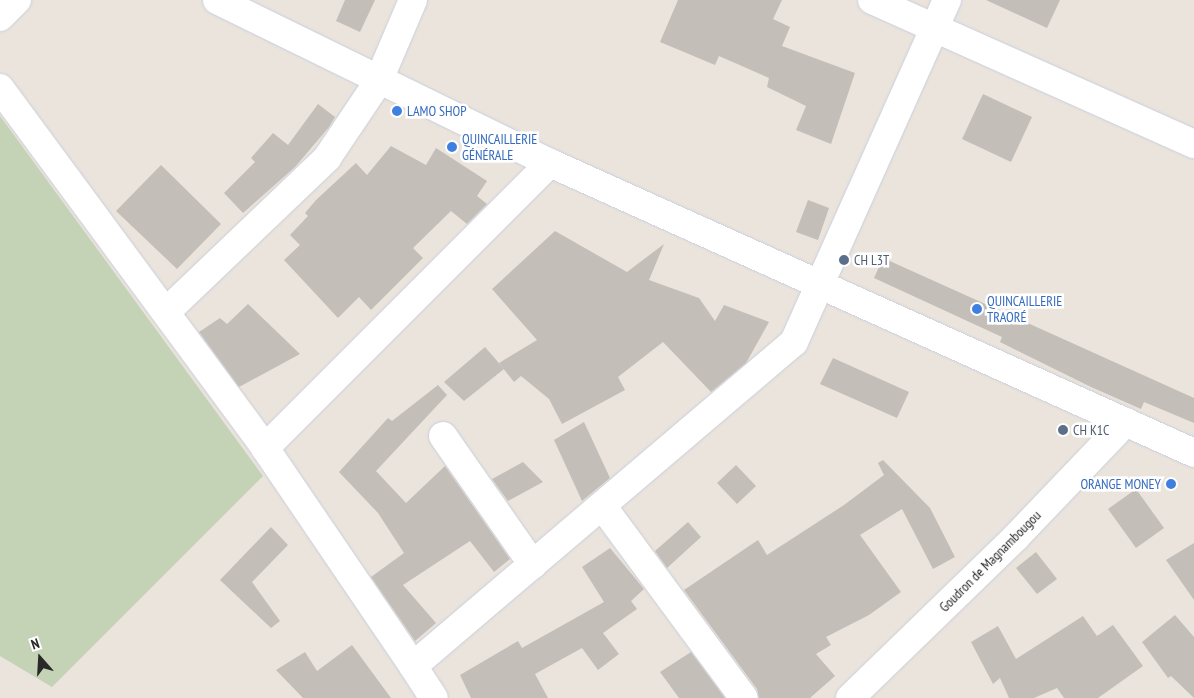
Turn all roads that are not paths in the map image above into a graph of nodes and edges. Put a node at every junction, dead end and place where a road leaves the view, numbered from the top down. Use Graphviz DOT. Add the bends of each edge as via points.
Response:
graph roads {
  1 [pos="17,0"];
  2 [pos="217,0"];
  3 [pos="413,0"];
  4 [pos="872,0"];
  5 [pos="947,0"];
  6 [pos="0,17"];
  7 [pos="934,28"];
  8 [pos="378,82"];
  9 [pos="0,88"];
  10 [pos="1194,144"];
  11 [pos="550,163"];
  12 [pos="818,281"];
  13 [pos="166,312"];
  14 [pos="1126,422"];
  15 [pos="443,436"];
  16 [pos="265,448"];
  17 [pos="1194,453"];
  18 [pos="603,507"];
  19 [pos="533,565"];
  20 [pos="413,666"];
  21 [pos="434,698"];
  22 [pos="744,698"];
  23 [pos="850,698"];
  1 -- 6 [label="street"];
  2 -- 8 [label="street"];
  3 -- 8 [label="street"];
  4 -- 7 [label="street"];
  5 -- 7 [label="street"];
  7 -- 10 [label="street"];
  7 -- 12 [label="street"];
  8 -- 11 [label="street"];
  8 -- 13 [label="street" via="326,158"];
  9 -- 13 [label="street"];
  11 -- 12 [label="street"];
  11 -- 16 [label="street"];
  12 -- 14 [label="street"];
  12 -- 18 [label="street" via="794,342"];
  13 -- 16 [label="street"];
  14 -- 17 [label="street"];
  14 -- 23 [label="street, Goudron de Magnambougou" via="1016,537"];
  15 -- 19 [label="street"];
  16 -- 20 [label="street"];
  18 -- 19 [label="street"];
  18 -- 22 [label="street"];
  19 -- 20 [label="street"];
  20 -- 21 [label="street"];
}
